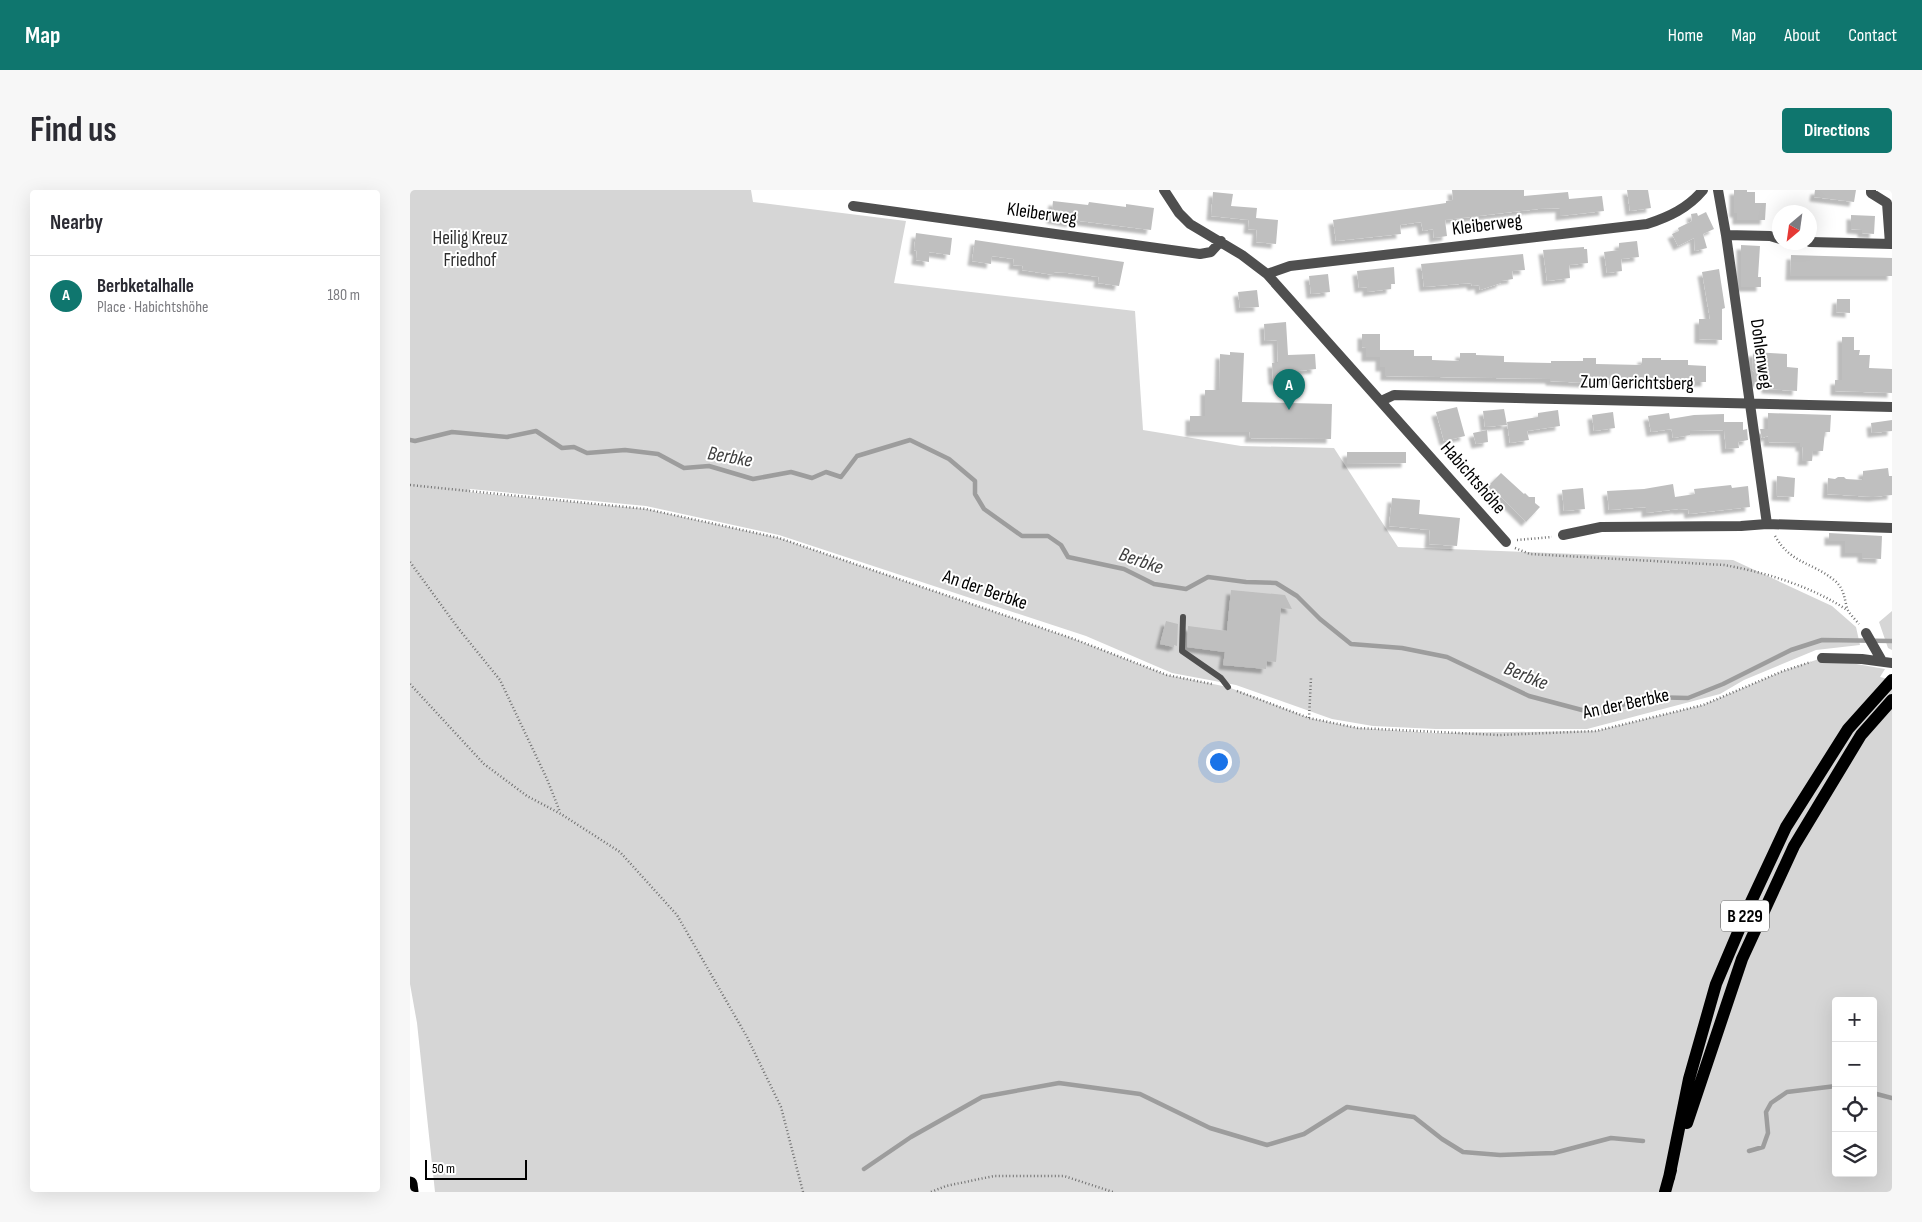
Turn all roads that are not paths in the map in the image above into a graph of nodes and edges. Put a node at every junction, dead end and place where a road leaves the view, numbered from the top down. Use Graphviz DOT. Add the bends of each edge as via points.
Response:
graph roads {
  1 [pos="1164,190"];
  2 [pos="1703,190"];
  3 [pos="1718,190"];
  4 [pos="1871,190"];
  5 [pos="853,206"];
  6 [pos="1726,235"];
  7 [pos="1772,237"];
  8 [pos="1221,242"];
  9 [pos="1817,242"];
  10 [pos="1891,244"];
  11 [pos="1267,274"];
  12 [pos="1381,401"];
  13 [pos="1750,404"];
  14 [pos="1892,407"];
  15 [pos="1767,524"];
  16 [pos="1892,528"];
  17 [pos="1563,535"];
  18 [pos="1506,542"];
  19 [pos="1183,618"];
  20 [pos="1866,633"];
  21 [pos="1822,658"];
  22 [pos="1887,662"];
  23 [pos="1890,683"];
  24 [pos="1228,687"];
  25 [pos="1892,700"];
  26 [pos="1668,1178"];
  27 [pos="410,1184"];
  28 [pos="411,1192"];
  29 [pos="1665,1192"];
  1 -- 8 [label="street, Habichtshöhe" via="1190,224"];
  2 -- 11 [label="street, Kleiberweg" via="1675,213 1647,224 1290,266"];
  3 -- 6 [label="street, Dohlenweg"];
  4 -- 10 [label="street" via="1887,203"];
  5 -- 8 [label="street, Kleiberweg" via="1200,254 1210,252"];
  6 -- 7 [label="street"];
  6 -- 13 [label="street, Dohlenweg"];
  8 -- 11 [label="street, Habichtshöhe"];
  9 -- 10 [label="street"];
  11 -- 12 [label="street, Habichtshöhe"];
  12 -- 13 [label="street, Zum Gerichtsberg" via="1394,395"];
  12 -- 18 [label="street, Habichtshöhe"];
  13 -- 14 [label="street, Zum Gerichtsberg"];
  13 -- 15 [label="street, Dohlenweg"];
  15 -- 16 [label="street"];
  15 -- 17 [label="street" via="1601,526"];
  19 -- 24 [label="lane" via="1182,651 1222,678"];
  20 -- 22 [label="street"];
  21 -- 22 [label="street"];
  23 -- 26 [label="main road, B 229" via="1848,729 1796,811 1750,904 1716,984 1689,1080"];
  25 -- 26 [label="main road, B 229" via="1860,735 1776,882 1742,959"];
  26 -- 29 [label="main road, B 229"];
  27 -- 28 [label="highway"];
}
